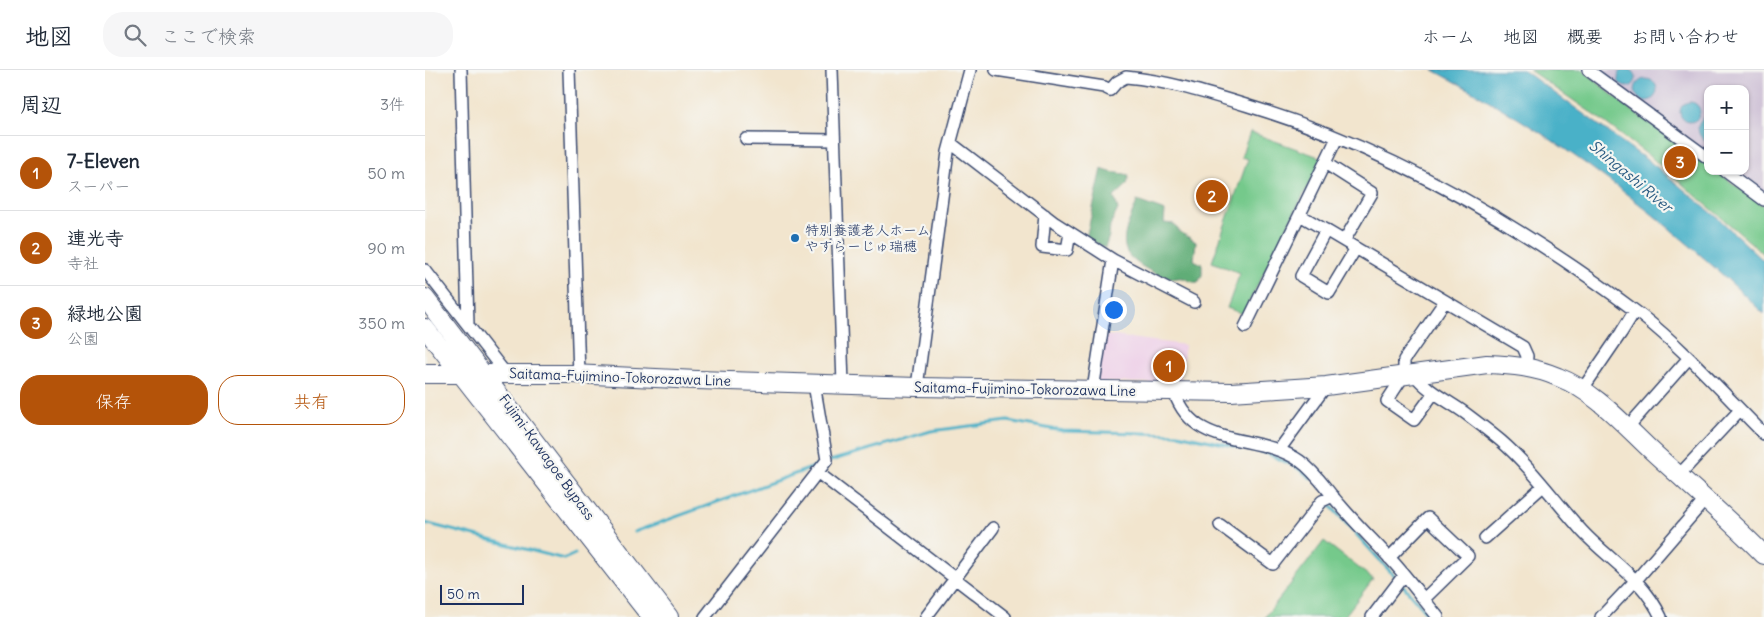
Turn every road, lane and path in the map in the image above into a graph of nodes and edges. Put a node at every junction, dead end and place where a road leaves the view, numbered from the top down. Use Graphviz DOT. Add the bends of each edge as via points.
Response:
graph roads {
  1 [pos="461,70"];
  2 [pos="569,70"];
  3 [pos="832,70"];
  4 [pos="970,70"];
  5 [pos="997,70"];
  6 [pos="1588,70"];
  7 [pos="1337,138"];
  8 [pos="746,139"];
  9 [pos="834,140"];
  10 [pos="952,144"];
  11 [pos="1704,155"];
  12 [pos="1325,163"];
  13 [pos="1730,175"];
  14 [pos="1764,200"];
  15 [pos="1045,215"];
  16 [pos="1300,215"];
  17 [pos="1326,230"];
  18 [pos="1070,233"];
  19 [pos="1344,241"];
  20 [pos="1356,248"];
  21 [pos="1113,260"];
  22 [pos="425,270"];
  23 [pos="425,298"];
  24 [pos="1445,301"];
  25 [pos="1195,302"];
  26 [pos="1634,312"];
  27 [pos="468,325"];
  28 [pos="1245,327"];
  29 [pos="425,328"];
  30 [pos="1688,359"];
  31 [pos="1526,367"];
  32 [pos="461,373"];
  33 [pos="425,374"];
  34 [pos="484,374"];
  35 [pos="506,374"];
  36 [pos="1409,374"];
  37 [pos="579,375"];
  38 [pos="814,384"];
  39 [pos="843,384"];
  40 [pos="1326,386"];
  41 [pos="917,387"];
  42 [pos="1093,390"];
  43 [pos="1582,390"];
  44 [pos="1174,392"];
  45 [pos="1433,394"];
  46 [pos="1740,410"];
  47 [pos="1627,428"];
  48 [pos="1764,434"];
  49 [pos="1279,450"];
  50 [pos="817,472"];
  51 [pos="1679,475"];
  52 [pos="1542,487"];
  53 [pos="1333,496"];
  54 [pos="1705,499"];
  55 [pos="1220,525"];
  56 [pos="993,528"];
  57 [pos="1485,538"];
  58 [pos="1764,555"];
  59 [pos="1389,558"];
  60 [pos="1404,575"];
  61 [pos="956,578"];
  62 [pos="1637,580"];
  63 [pos="1424,600"];
  64 [pos="651,617"];
  65 [pos="669,617"];
  66 [pos="705,617"];
  67 [pos="926,617"];
  68 [pos="1005,617"];
  69 [pos="1372,617"];
  70 [pos="1439,617"];
  71 [pos="1601,617"];
  72 [pos="1661,617"];
  1 -- 27 [label="street"];
  2 -- 37 [label="street"];
  3 -- 9 [label="street"];
  4 -- 10 [label="street"];
  5 -- 7 [label="street" via="1110,90 1126,77 1152,81 1281,116"];
  6 -- 11 [label="street"];
  7 -- 12 [label="street"];
  7 -- 26 [label="street" via="1453,191 1550,249"];
  8 -- 9 [label="street"];
  9 -- 39 [label="street"];
  10 -- 15 [label="street"];
  10 -- 41 [label="street" via="948,152"];
  12 -- 16 [label="street"];
  12 -- 19 [label="street" via="1372,192"];
  13 -- 14 [label="street"];
  15 -- 18 [label="street"];
  15 -- 18 [label="street" via="1042,246 1067,250"];
  16 -- 17 [label="street"];
  16 -- 28 [label="street"];
  17 -- 19 [label="street"];
  17 -- 20 [label="street" via="1301,276 1308,281 1329,293"];
  18 -- 21 [label="street"];
  19 -- 20 [label="street"];
  20 -- 24 [label="street"];
  21 -- 25 [label="street"];
  21 -- 42 [label="street"];
  22 -- 27 [label="street"];
  23 -- 34 [label="main road, Fujimi-Kawagoe Bypass"];
  24 -- 31 [label="street" via="1523,347 1527,356"];
  24 -- 36 [label="street" via="1404,360"];
  26 -- 30 [label="street"];
  26 -- 43 [label="street"];
  27 -- 35 [label="street"];
  29 -- 32 [label="main road, Fujimi-Kawagoe Bypass"];
  30 -- 46 [label="street"];
  30 -- 47 [label="street"];
  31 -- 36 [label="main road, Saitama-Fujimino-Tokorozawa Line" via="1487,364"];
  31 -- 43 [label="main road, Saitama-Fujimino-Tokorozawa Line" via="1559,377"];
  32 -- 33 [label="main road, Saitama-Fujimino-Tokorozawa Line"];
  32 -- 34 [label="main road, Saitama-Fujimino-Tokorozawa Line"];
  32 -- 64 [label="main road, Fujimi-Kawagoe Bypass"];
  34 -- 35 [label="main road, Saitama-Fujimino-Tokorozawa Line"];
  34 -- 65 [label="main road, Fujimi-Kawagoe Bypass"];
  35 -- 37 [label="main road, Saitama-Fujimino-Tokorozawa Line"];
  36 -- 40 [label="main road, Saitama-Fujimino-Tokorozawa Line"];
  36 -- 45 [label="street"];
  36 -- 45 [label="street" via="1387,401 1414,420"];
  37 -- 38 [label="main road, Saitama-Fujimino-Tokorozawa Line"];
  38 -- 39 [label="main road, Saitama-Fujimino-Tokorozawa Line"];
  38 -- 50 [label="street" via="827,460"];
  39 -- 41 [label="main road, Saitama-Fujimino-Tokorozawa Line"];
  40 -- 44 [label="main road, Saitama-Fujimino-Tokorozawa Line"];
  40 -- 49 [label="street"];
  41 -- 42 [label="main road, Saitama-Fujimino-Tokorozawa Line"];
  42 -- 44 [label="main road, Saitama-Fujimino-Tokorozawa Line"];
  43 -- 47 [label="main road, Saitama-Fujimino-Tokorozawa Line"];
  44 -- 49 [label="street" via="1185,416 1200,428"];
  45 -- 52 [label="street" via="1464,412 1501,442 1531,471"];
  46 -- 48 [label="street"];
  46 -- 51 [label="street"];
  47 -- 51 [label="main road, Saitama-Fujimino-Tokorozawa Line"];
  49 -- 53 [label="street" via="1301,461"];
  50 -- 61 [label="street"];
  50 -- 66 [label="street"];
  51 -- 54 [label="main road, Saitama-Fujimino-Tokorozawa Line"];
  52 -- 57 [label="street"];
  52 -- 62 [label="street" via="1584,533"];
  53 -- 55 [label="street" via="1322,501 1273,564"];
  53 -- 59 [label="street"];
  54 -- 58 [label="main road, Saitama-Fujimino-Tokorozawa Line"];
  54 -- 62 [label="street"];
  56 -- 61 [label="street"];
  59 -- 60 [label="street"];
  59 -- 63 [label="street" via="1428,518 1469,556"];
  60 -- 63 [label="street"];
  60 -- 69 [label="street"];
  61 -- 67 [label="street"];
  61 -- 68 [label="street"];
  62 -- 71 [label="street"];
  62 -- 72 [label="street"];
  63 -- 70 [label="street"];
}
